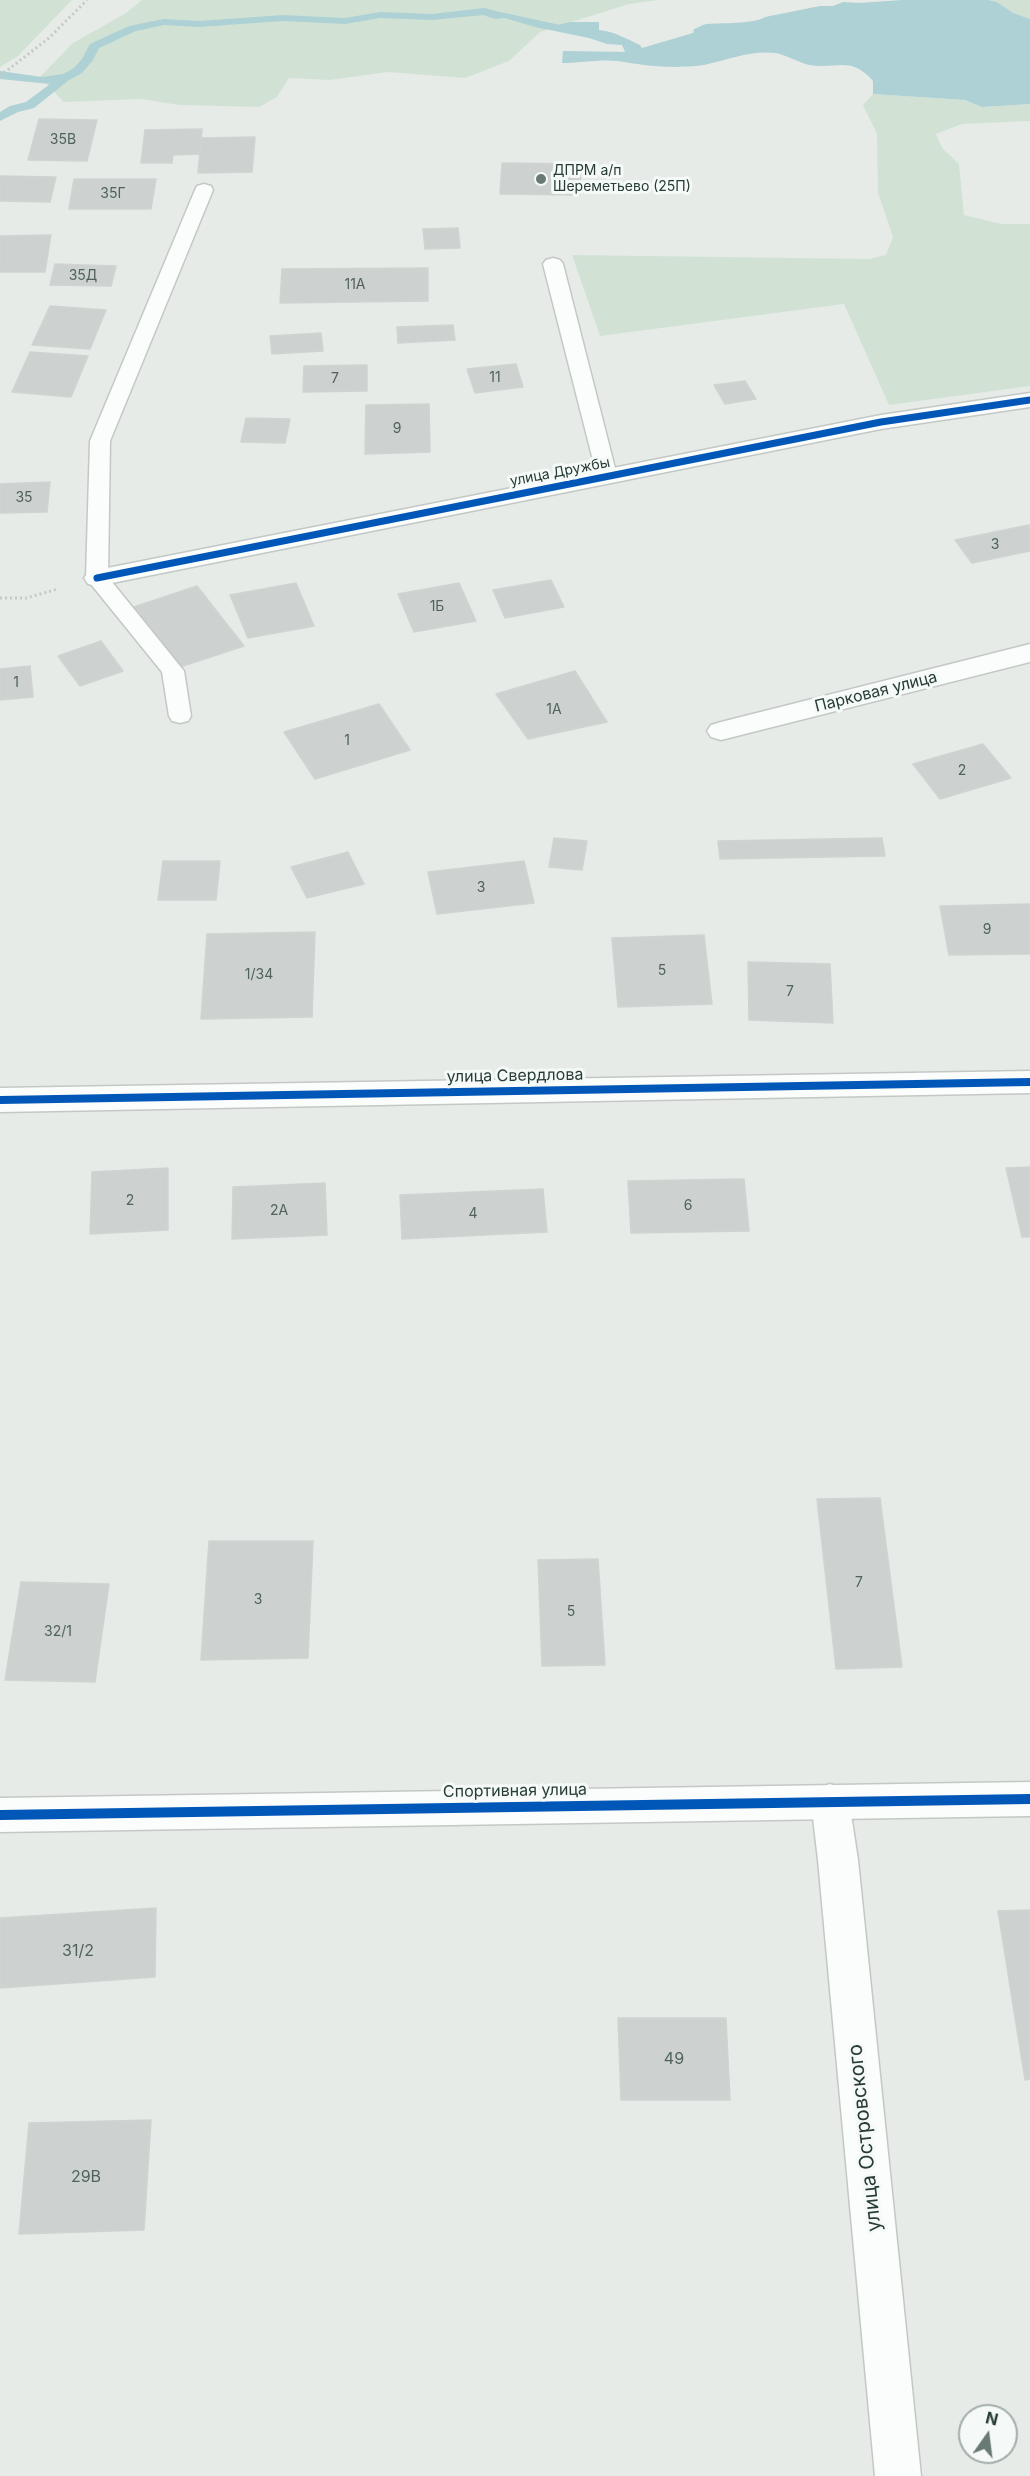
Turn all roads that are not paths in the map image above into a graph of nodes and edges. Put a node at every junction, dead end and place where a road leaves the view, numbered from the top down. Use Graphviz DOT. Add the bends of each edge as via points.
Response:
graph roads {
  1 [pos="204,190"];
  2 [pos="553,264"];
  3 [pos="1030,400"];
  4 [pos="607,476"];
  5 [pos="97,578"];
  6 [pos="1030,653"];
  7 [pos="180,716"];
  8 [pos="721,731"];
  9 [pos="1030,1082"];
  10 [pos="0,1100"];
  11 [pos="1030,1799"];
  12 [pos="830,1801"];
  13 [pos="0,1815"];
  14 [pos="898,2476"];
  1 -- 5 [label="lane" via="100,441"];
  2 -- 4 [label="lane"];
  3 -- 4 [label="street, улица Дружбы" via="881,422"];
  4 -- 5 [label="street, улица Дружбы"];
  5 -- 7 [label="lane" via="173,671"];
  6 -- 8 [label="street, Парковая улица"];
  9 -- 10 [label="street, улица Свердлова"];
  11 -- 12 [label="street, Спортивная улица"];
  12 -- 13 [label="street, Спортивная улица"];
  12 -- 14 [label="street, улица Островского"];
}
